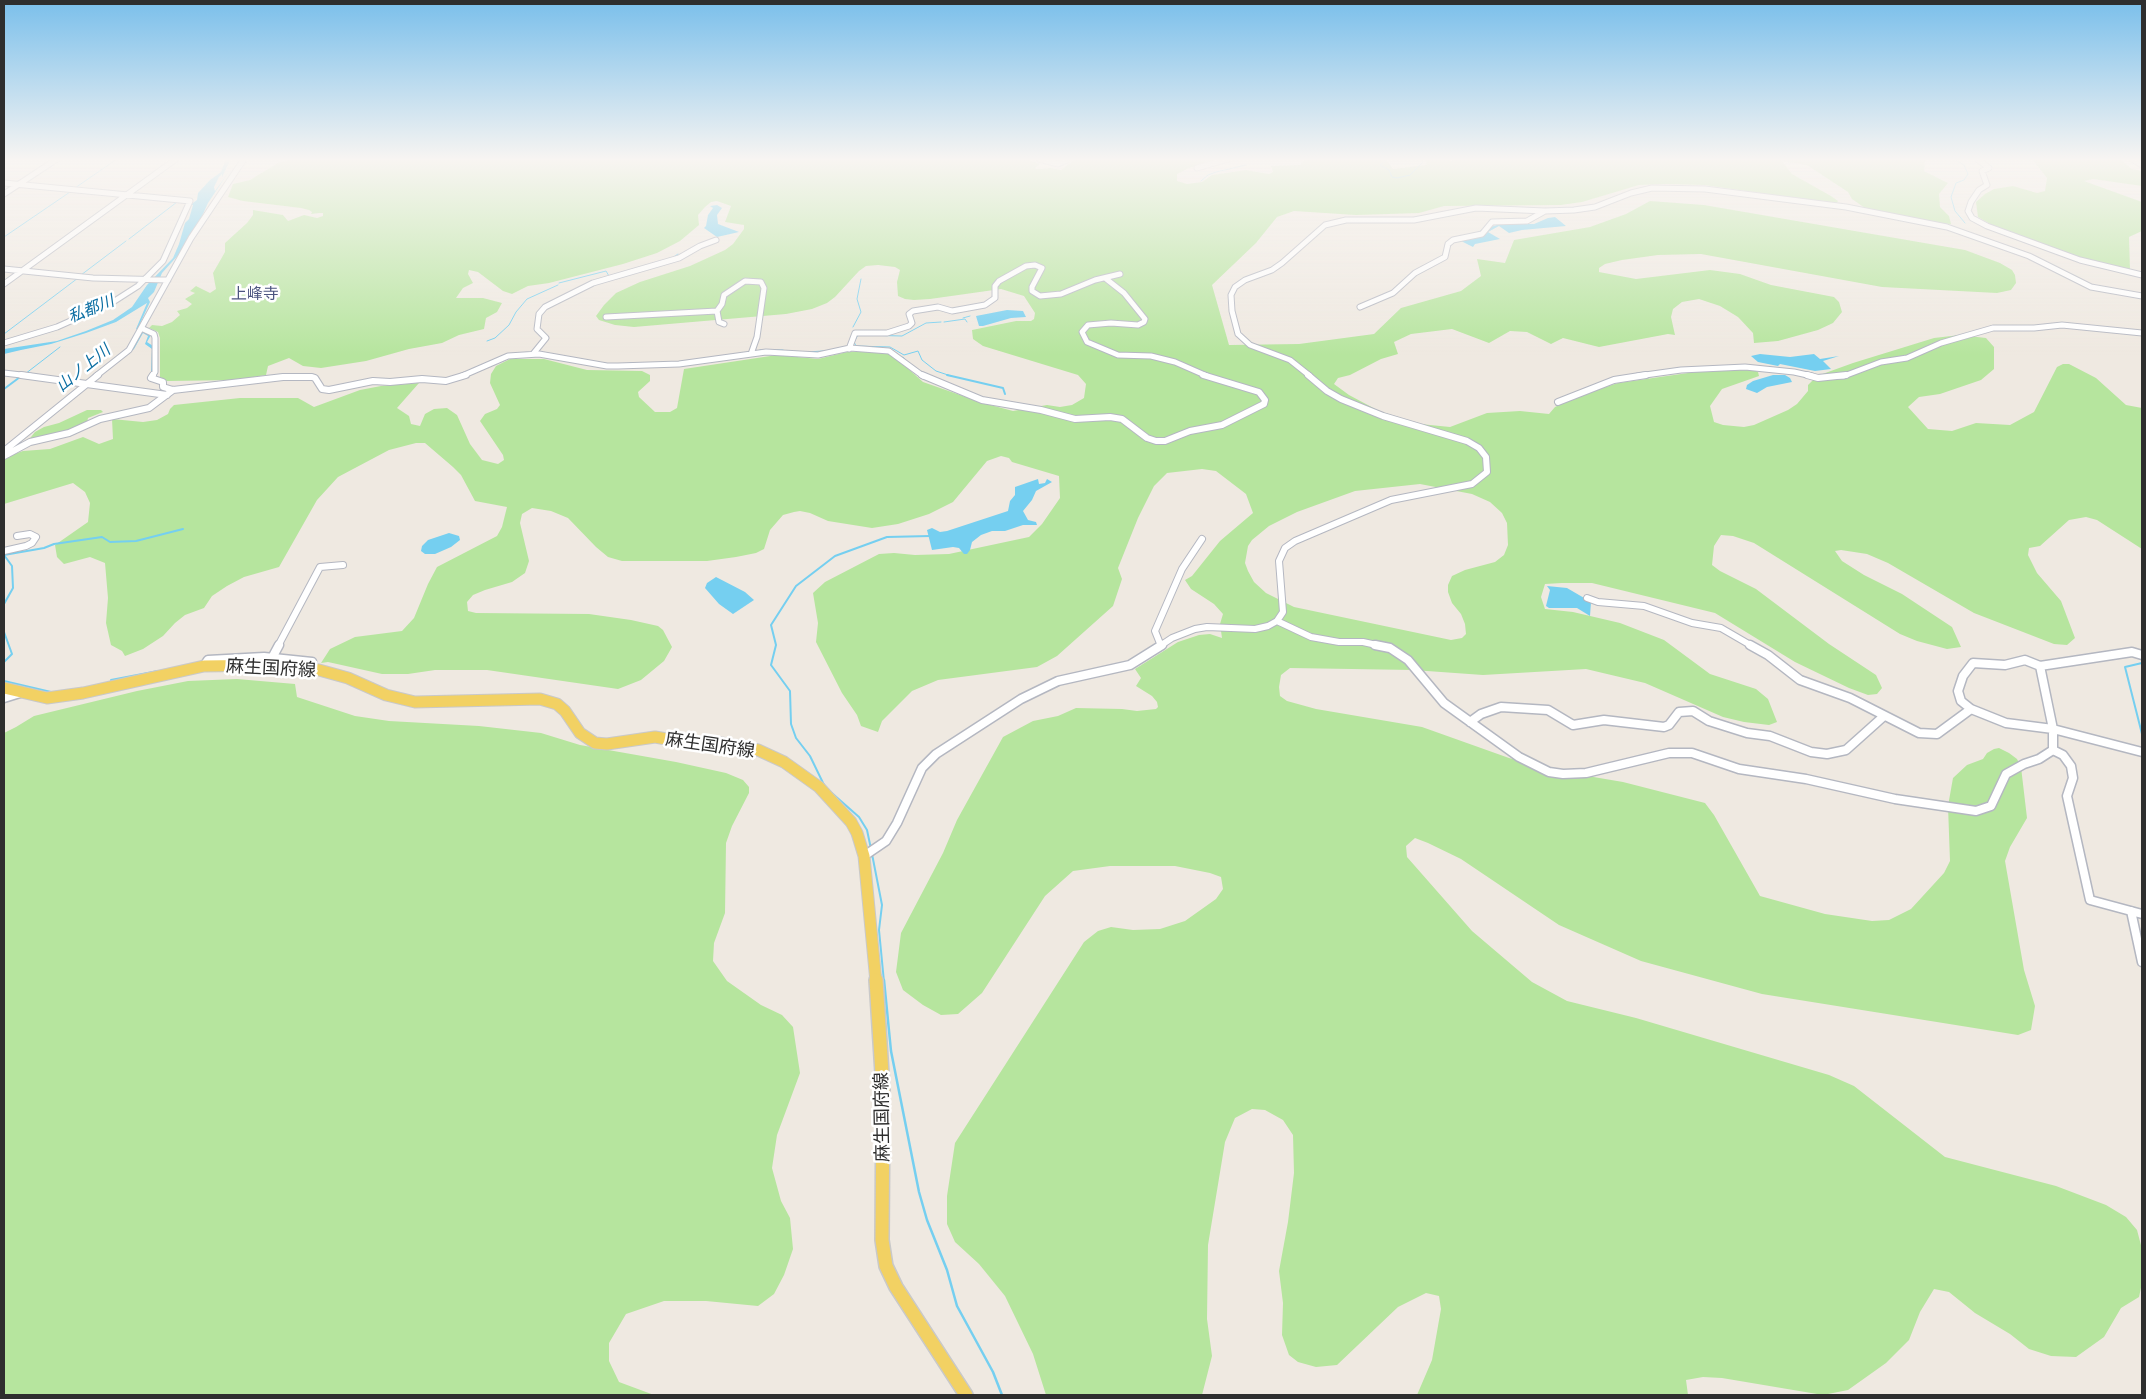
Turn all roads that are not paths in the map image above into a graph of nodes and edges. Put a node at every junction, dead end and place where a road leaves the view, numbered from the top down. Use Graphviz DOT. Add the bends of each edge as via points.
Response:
graph roads {
  1 [pos="87,224"];
  2 [pos="180,224"];
  3 [pos="201,224"];
  4 [pos="1329,224"];
  5 [pos="1490,224"];
  6 [pos="1938,224"];
  7 [pos="1984,224"];
  8 [pos="1987,226"];
  9 [pos="716,240"];
  10 [pos="1996,243"];
  11 [pos="4,269"];
  12 [pos="22,271"];
  13 [pos="1120,274"];
  14 [pos="2142,275"];
  15 [pos="1105,278"];
  16 [pos="147,280"];
  17 [pos="168,280"];
  18 [pos="4,284"];
  19 [pos="2142,296"];
  20 [pos="1360,307"];
  21 [pos="717,311"];
  22 [pos="606,317"];
  23 [pos="724,324"];
  24 [pos="141,328"];
  25 [pos="2142,333"];
  26 [pos="4,343"];
  27 [pos="849,349"];
  28 [pos="534,354"];
  29 [pos="750,354"];
  30 [pos="4,373"];
  31 [pos="86,385"];
  32 [pos="173,390"];
  33 [pos="167,395"];
  34 [pos="1558,402"];
  35 [pos="4,451"];
  36 [pos="4,456"];
  37 [pos="17,536"];
  38 [pos="1202,539"];
  39 [pos="4,551"];
  40 [pos="343,565"];
  41 [pos="1587,598"];
  42 [pos="1277,621"];
  43 [pos="1160,646"];
  44 [pos="2142,655"];
  45 [pos="272,658"];
  46 [pos="204,666"];
  47 [pos="2040,666"];
  48 [pos="311,669"];
  49 [pos="4,688"];
  50 [pos="20,693"];
  51 [pos="4,698"];
  52 [pos="1971,709"];
  53 [pos="1884,716"];
  54 [pos="1470,722"];
  55 [pos="2053,730"];
  56 [pos="2053,750"];
  57 [pos="2142,752"];
  58 [pos="864,856"];
  59 [pos="2131,911"];
  60 [pos="2142,914"];
  61 [pos="2142,962"];
  62 [pos="966,1395"];
  1 -- 12 [label="street"];
  2 -- 16 [label="street" via="163,262"];
  3 -- 17 [label="street"];
  4 -- 42 [label="street" via="1320,228 1272,270 1235,288 1231,295 1232,311 1238,334 1250,345 1290,360 1341,399 1383,416 1467,441 1479,448 1488,465 1482,478 1472,484 1391,500 1294,541 1285,548 1279,561 1283,612"];
  5 -- 20 [label="street" via="1482,234 1454,240 1448,244 1442,259 1415,273 1393,293"];
  6 -- 10 [label="street"];
  7 -- 8 [label="street"];
  8 -- 10 [label="street"];
  8 -- 14 [label="street" via="2093,264"];
  9 -- 28 [label="street" via="679,258 593,283 545,307 539,314 537,329 546,338"];
  10 -- 19 [label="street" via="2081,284 2103,291"];
  11 -- 12 [label="street"];
  12 -- 16 [label="street"];
  12 -- 18 [label="street"];
  13 -- 15 [label="street"];
  15 -- 27 [label="street" via="1068,292 1040,296 1032,291 1032,287 1042,268 1026,266 999,281 995,286 995,298 985,305 952,311 938,307 913,311 909,314 912,323 909,326 887,333 856,333"];
  15 -- 27 [label="street" via="1124,292 1145,319 1138,325 1088,325 1082,332 1087,342 1118,355 1150,356 1175,362 1199,374 1259,392 1264,404 1222,424 1156,441 1122,419 1075,419 982,400 925,378 889,351"];
  16 -- 17 [label="street"];
  16 -- 26 [label="street" via="102,308 48,330"];
  17 -- 24 [label="street"];
  21 -- 22 [label="street"];
  21 -- 23 [label="street" via="719,322"];
  21 -- 29 [label="street" via="724,295 734,286 752,280 763,285 757,337"];
  24 -- 31 [label="street" via="129,350"];
  24 -- 32 [label="street" via="154,334 155,338 155,372 151,378"];
  25 -- 34 [label="street" via="2062,325 1993,328 1844,376 1818,378 1745,367 1681,370 1614,380"];
  27 -- 29 [label="street" via="818,355"];
  28 -- 29 [label="street" via="612,366 679,364"];
  28 -- 32 [label="street" via="508,356 446,381 367,381 330,390 322,389 312,377 283,377"];
  30 -- 31 [label="street"];
  31 -- 33 [label="street"];
  31 -- 35 [label="street"];
  32 -- 33 [label="street"];
  33 -- 36 [label="street" via="138,412 100,419 69,433 30,442"];
  37 -- 39 [label="street" via="30,534 36,537 26,546"];
  38 -- 43 [label="street" via="1182,569 1155,631"];
  40 -- 45 [label="street" via="320,567"];
  41 -- 53 [label="street" via="1644,606 1692,623 1721,628 1768,655 1800,680 1850,698"];
  42 -- 43 [label="street" via="1255,629 1201,628 1172,638"];
  42 -- 54 [label="street" via="1311,638 1363,642 1390,648 1408,660 1444,703"];
  43 -- 58 [label="street" via="1130,664 1058,681 1040,689 936,754 922,768 898,824 886,841"];
  44 -- 47 [label="street" via="2132,652"];
  45 -- 46 [label="street" via="208,660"];
  45 -- 48 [label="street" via="312,662"];
  46 -- 48 [label="main road, 麻生国府線" via="268,665"];
  46 -- 50 [label="main road, 麻生国府線" via="83,693 47,698"];
  47 -- 52 [label="street" via="2025,660 2005,665 1973,663 1963,676 1958,691 1961,701"];
  47 -- 55 [label="street"];
  48 -- 58 [label="main road, 麻生国府線" via="348,678 386,695 415,702 550,701 565,710 580,733 595,743 656,737 684,742 716,742 758,750 784,762 819,787 851,822"];
  49 -- 50 [label="main road, 麻生国府線"];
  50 -- 51 [label="street"];
  52 -- 53 [label="street" via="1937,734 1919,733"];
  52 -- 55 [label="street" via="2006,723"];
  53 -- 54 [label="street" via="1846,750 1827,754 1709,721 1693,711 1679,712 1664,727 1604,720 1573,725 1548,710 1501,707"];
  54 -- 56 [label="street" via="1520,757 1549,772 1586,773 1669,753 1692,753 1739,769 1976,811 1991,806 2006,774"];
  55 -- 56 [label="street"];
  55 -- 57 [label="street"];
  56 -- 59 [label="street" via="2063,755 2071,766 2073,778 2067,796 2090,900"];
  58 -- 62 [label="main road, 麻生国府線" via="883,1089 882,1240 886,1266"];
  59 -- 60 [label="street"];
  59 -- 61 [label="street"];
}
